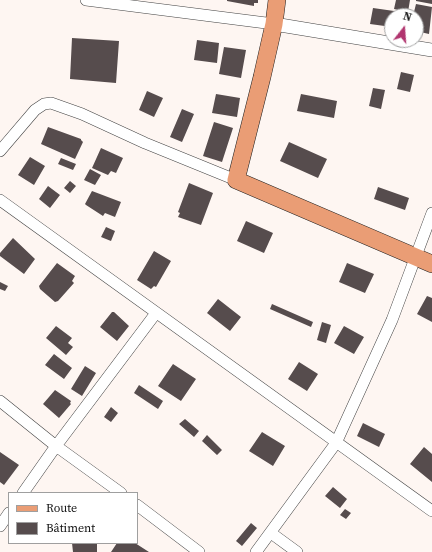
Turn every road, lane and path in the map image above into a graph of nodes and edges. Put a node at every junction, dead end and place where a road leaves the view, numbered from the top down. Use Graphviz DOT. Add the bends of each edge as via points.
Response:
graph roads {
  1 [pos="86,0"];
  2 [pos="277,0"];
  3 [pos="274,24"];
  4 [pos="432,50"];
  5 [pos="0,151"];
  6 [pos="236,180"];
  7 [pos="0,200"];
  8 [pos="432,213"];
  9 [pos="416,258"];
  10 [pos="432,264"];
  11 [pos="156,313"];
  12 [pos="0,400"];
  13 [pos="336,443"];
  14 [pos="56,446"];
  15 [pos="24,492"];
  16 [pos="120,492"];
  17 [pos="138,506"];
  18 [pos="432,511"];
  19 [pos="8,514"];
  20 [pos="0,526"];
  21 [pos="271,533"];
  22 [pos="199,552"];
  23 [pos="256,552"];
  24 [pos="297,552"];
  1 -- 3 [label="street"];
  2 -- 3 [label="main road"];
  3 -- 4 [label="street"];
  3 -- 6 [label="main road"];
  5 -- 6 [label="street" via="35,110 44,104 51,104 82,114"];
  6 -- 9 [label="main road"];
  7 -- 11 [label="street"];
  8 -- 9 [label="street"];
  9 -- 10 [label="main road"];
  9 -- 13 [label="street" via="392,320"];
  11 -- 13 [label="street"];
  11 -- 14 [label="street"];
  12 -- 14 [label="street"];
  13 -- 18 [label="street"];
  13 -- 21 [label="street"];
  14 -- 15 [label="street"];
  14 -- 16 [label="street"];
  17 -- 22 [label="street"];
  19 -- 20 [label="street"];
  21 -- 23 [label="street"];
  21 -- 24 [label="street"];
}
